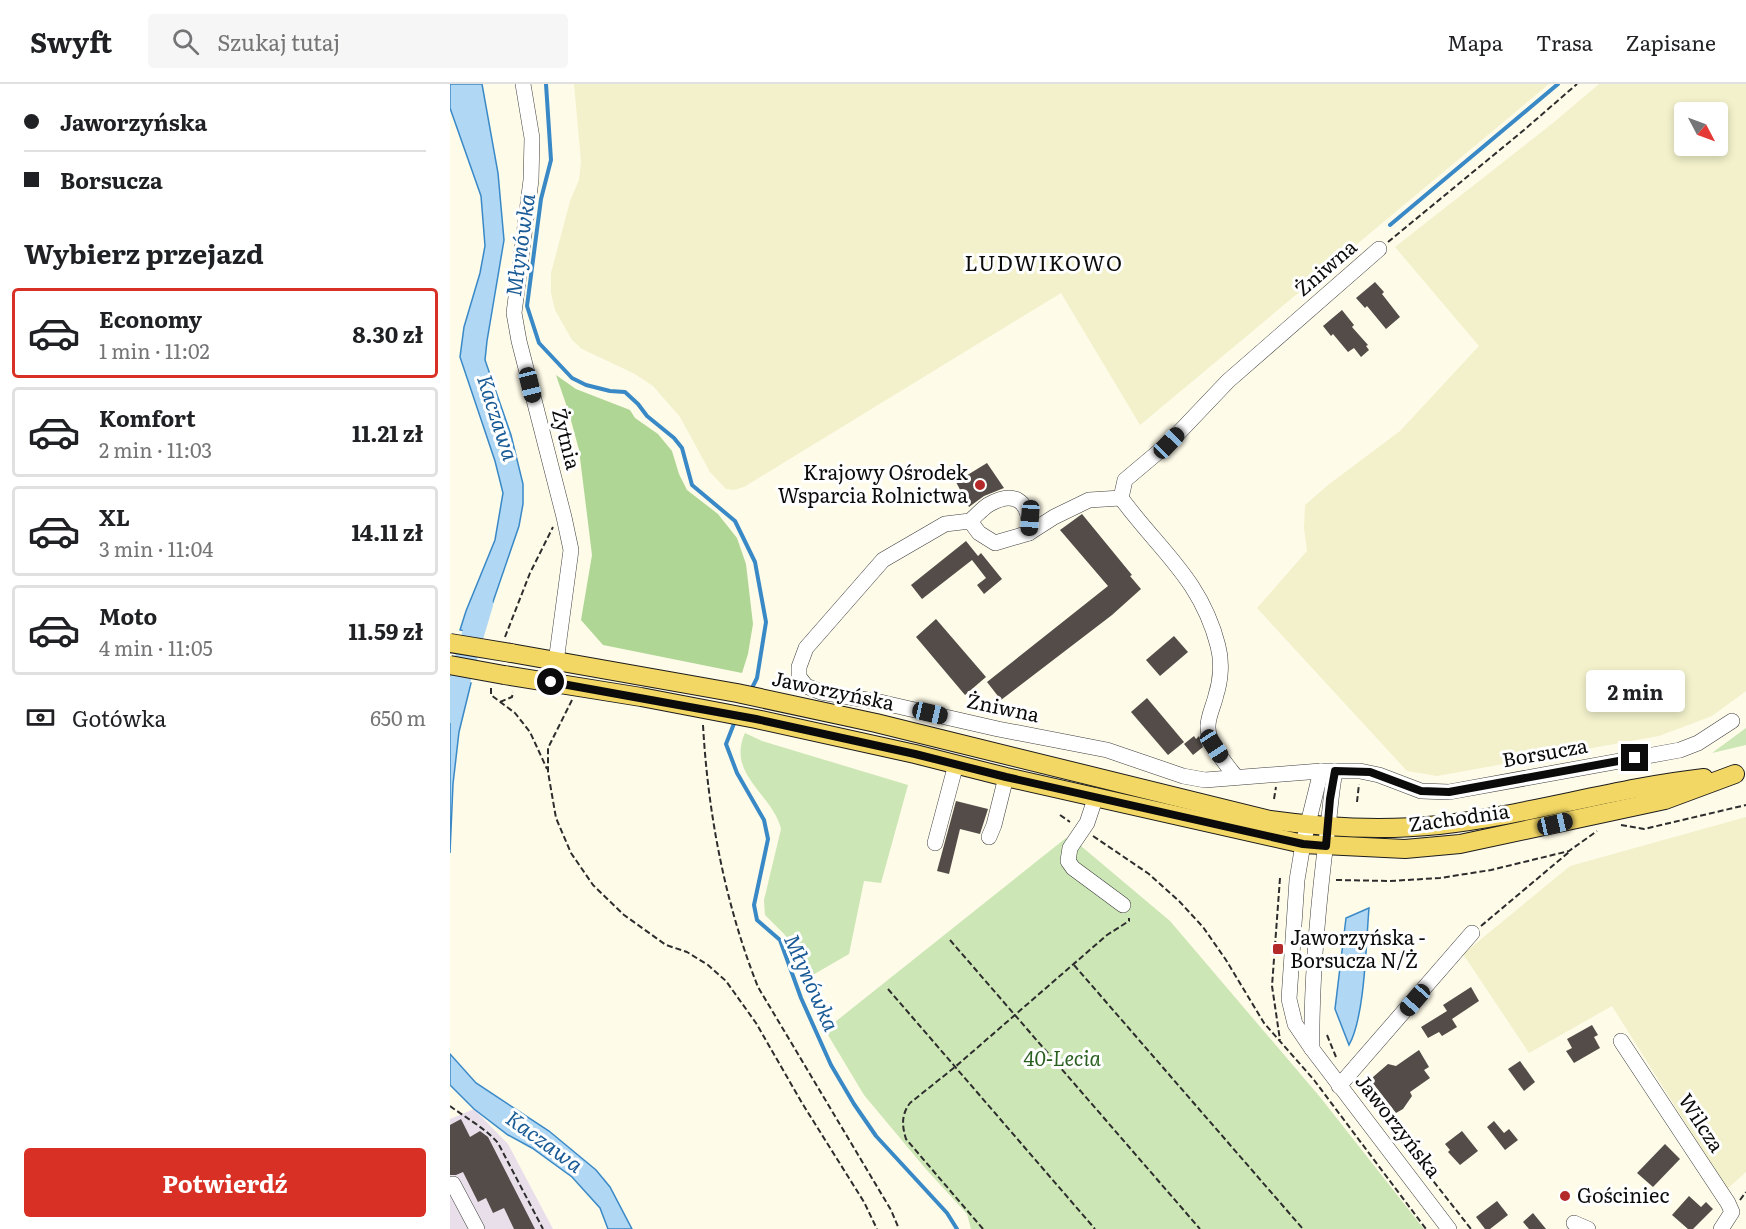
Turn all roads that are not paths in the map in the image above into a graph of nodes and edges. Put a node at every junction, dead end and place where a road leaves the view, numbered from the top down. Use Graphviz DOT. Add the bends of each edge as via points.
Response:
graph roads {
  1 [pos="523,84"];
  2 [pos="1379,249"];
  3 [pos="1121,498"];
  4 [pos="970,521"];
  5 [pos="1029,533"];
  6 [pos="450,643"];
  7 [pos="556,662"];
  8 [pos="450,665"];
  9 [pos="1732,721"];
  10 [pos="956,764"];
  11 [pos="1328,771"];
  12 [pos="1740,773"];
  13 [pos="1006,777"];
  14 [pos="1236,777"];
  15 [pos="1096,796"];
  16 [pos="1307,825"];
  17 [pos="1329,827"];
  18 [pos="989,837"];
  19 [pos="934,843"];
  20 [pos="1303,844"];
  21 [pos="1326,846"];
  22 [pos="1123,906"];
  23 [pos="1472,933"];
  24 [pos="1621,1041"];
  25 [pos="1312,1049"];
  26 [pos="1344,1081"];
  27 [pos="453,1184"];
  28 [pos="1574,1223"];
  29 [pos="477,1229"];
  30 [pos="1449,1229"];
  31 [pos="1588,1229"];
  32 [pos="1721,1229"];
  1 -- 7 [label="street, Żytnia" via="532,138 531,180 514,313 571,550"];
  2 -- 3 [label="street, Żniwna" via="1228,381 1169,443 1125,480"];
  3 -- 5 [label="street" via="1089,500"];
  3 -- 14 [label="street" via="1199,595 1219,647 1221,673 1207,728 1214,746"];
  4 -- 5 [label="street" via="979,533 995,543"];
  4 -- 5 [label="street, Żniwna" via="988,505 1016,499 1026,506"];
  4 -- 14 [label="street, Żniwna" via="945,524 883,560 806,648 799,677 806,686 1107,750 1183,776 1204,780"];
  6 -- 7 [label="main road, Jaworzyńska, bridge"];
  7 -- 16 [label="main road, Jaworzyńska" via="737,693 1004,753 1270,820"];
  8 -- 10 [label="main road, bridge" via="756,719"];
  9 -- 11 [label="street, Borsucza" via="1680,750 1449,792 1421,791 1360,771"];
  10 -- 13 [label="main road"];
  10 -- 19 [label="street"];
  11 -- 14 [label="street, Żniwna"];
  11 -- 16 [label="street"];
  11 -- 17 [label="street"];
  12 -- 17 [label="main road, Zachodnia" via="1663,783 1439,825"];
  12 -- 21 [label="main road, Zachodnia" via="1665,800 1460,844 1405,849"];
  13 -- 15 [label="main road"];
  13 -- 18 [label="street"];
  15 -- 20 [label="main road"];
  15 -- 22 [label="street" via="1070,848 1069,864"];
  16 -- 17 [label="main road, Jaworzyńska"];
  16 -- 20 [label="street, Jaworzyńska"];
  17 -- 21 [label="street"];
  20 -- 21 [label="main road"];
  20 -- 25 [label="street, Jaworzyńska" via="1289,999 1295,1024"];
  21 -- 25 [label="street" via="1311,1008"];
  23 -- 26 [label="street"];
  24 -- 32 [label="street, Wilcza" via="1728,1203 1732,1212"];
  25 -- 26 [label="street, Jaworzyńska"];
  26 -- 30 [label="street, Jaworzyńska"];
  27 -- 29 [label="street"];
  28 -- 31 [label="street"];
}
